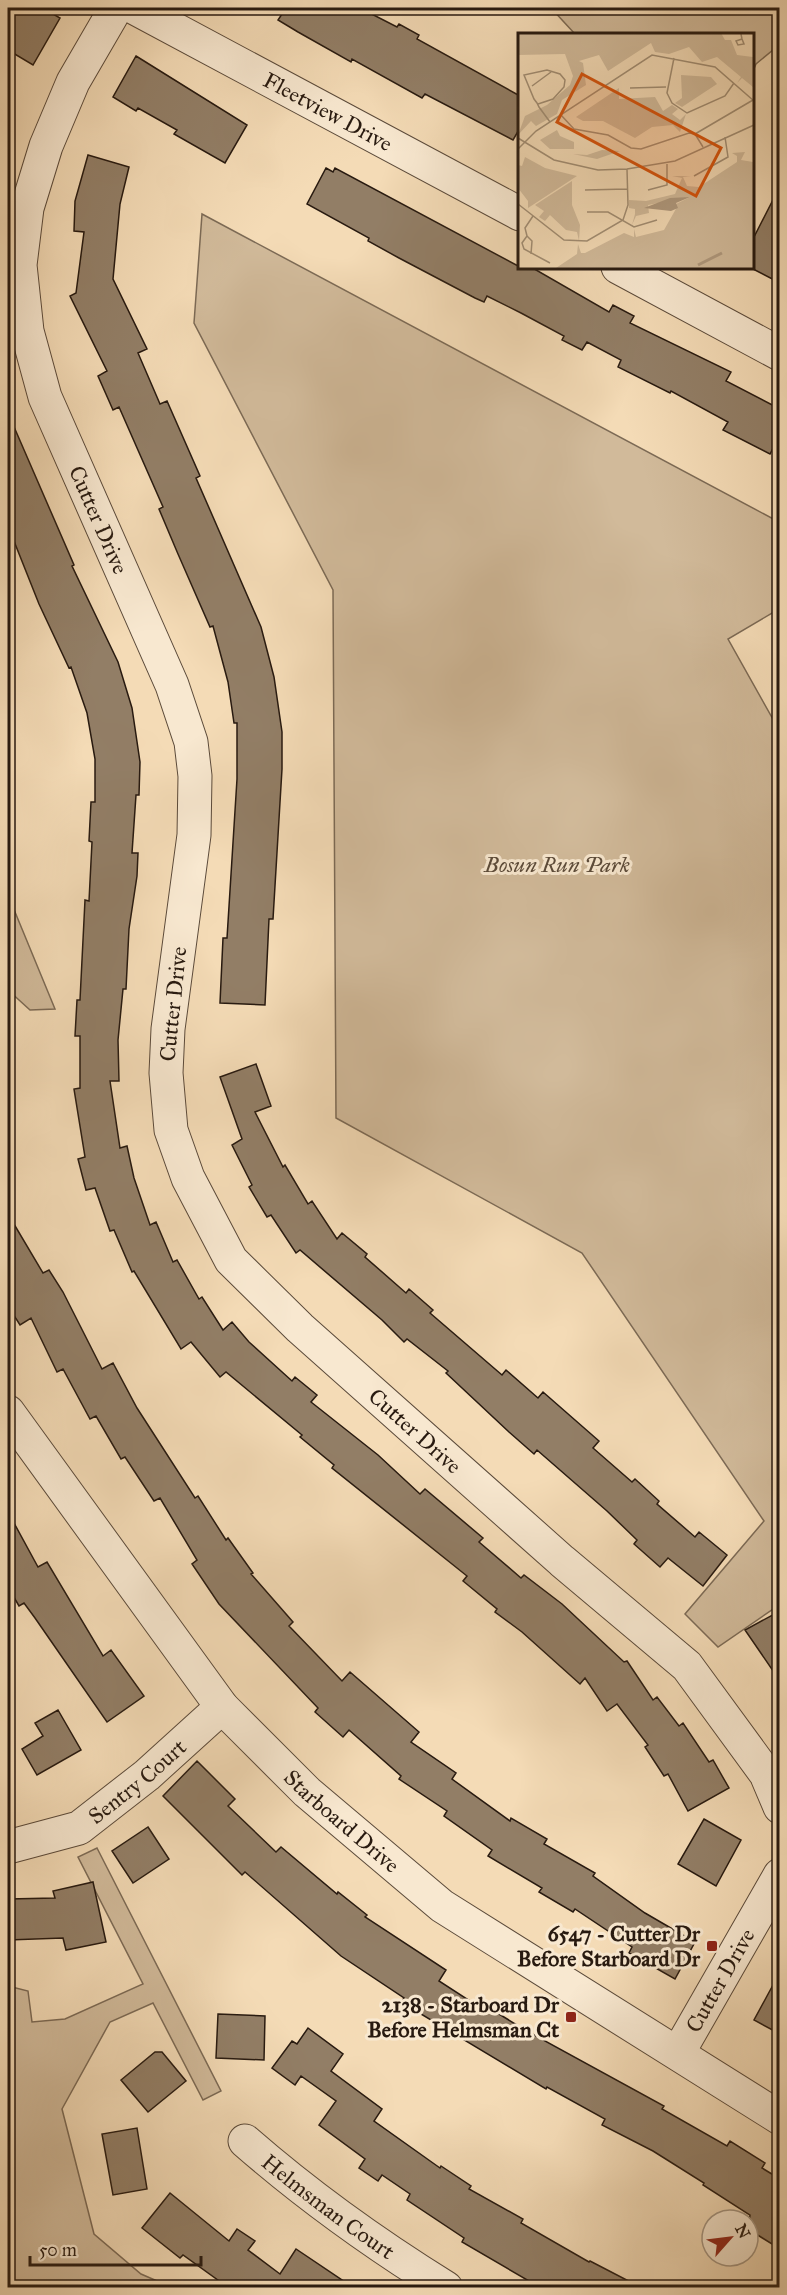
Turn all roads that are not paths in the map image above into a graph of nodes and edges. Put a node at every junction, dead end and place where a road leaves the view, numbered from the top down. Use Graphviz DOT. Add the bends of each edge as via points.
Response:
graph roads {
  1 [pos="116,8"];
  2 [pos="135,8"];
  3 [pos="518,213"];
  4 [pos="620,268"];
  5 [pos="780,354"];
  6 [pos="8,1412"];
  7 [pos="222,1707"];
  8 [pos="780,1807"];
  9 [pos="8,1847"];
  10 [pos="780,1875"];
  11 [pos="678,2053"];
  12 [pos="780,2118"];
  13 [pos="245,2141"];
  14 [pos="446,2288"];
  1 -- 8 [label="street, Cutter Drive" via="74,82 46,146 27,208 20,265 27,331 45,397 172,686 191,742 194,835 168,1029 166,1073 171,1130 188,1178 231,1260 300,1328 553,1553 687,1666 766,1774"];
  2 -- 3 [label="street, Fleetview Drive"];
  4 -- 5 [label="street"];
  6 -- 7 [label="street, Starboard Drive"];
  7 -- 9 [label="street, Sentry Court" via="147,1775 79,1828"];
  7 -- 11 [label="street, Starboard Drive" via="307,1792 442,1906"];
  10 -- 11 [label="street, Cutter Drive"];
  11 -- 12 [label="street, Starboard Drive"];
  13 -- 14 [label="street, Helmsman Court" via="293,2183"];
}
